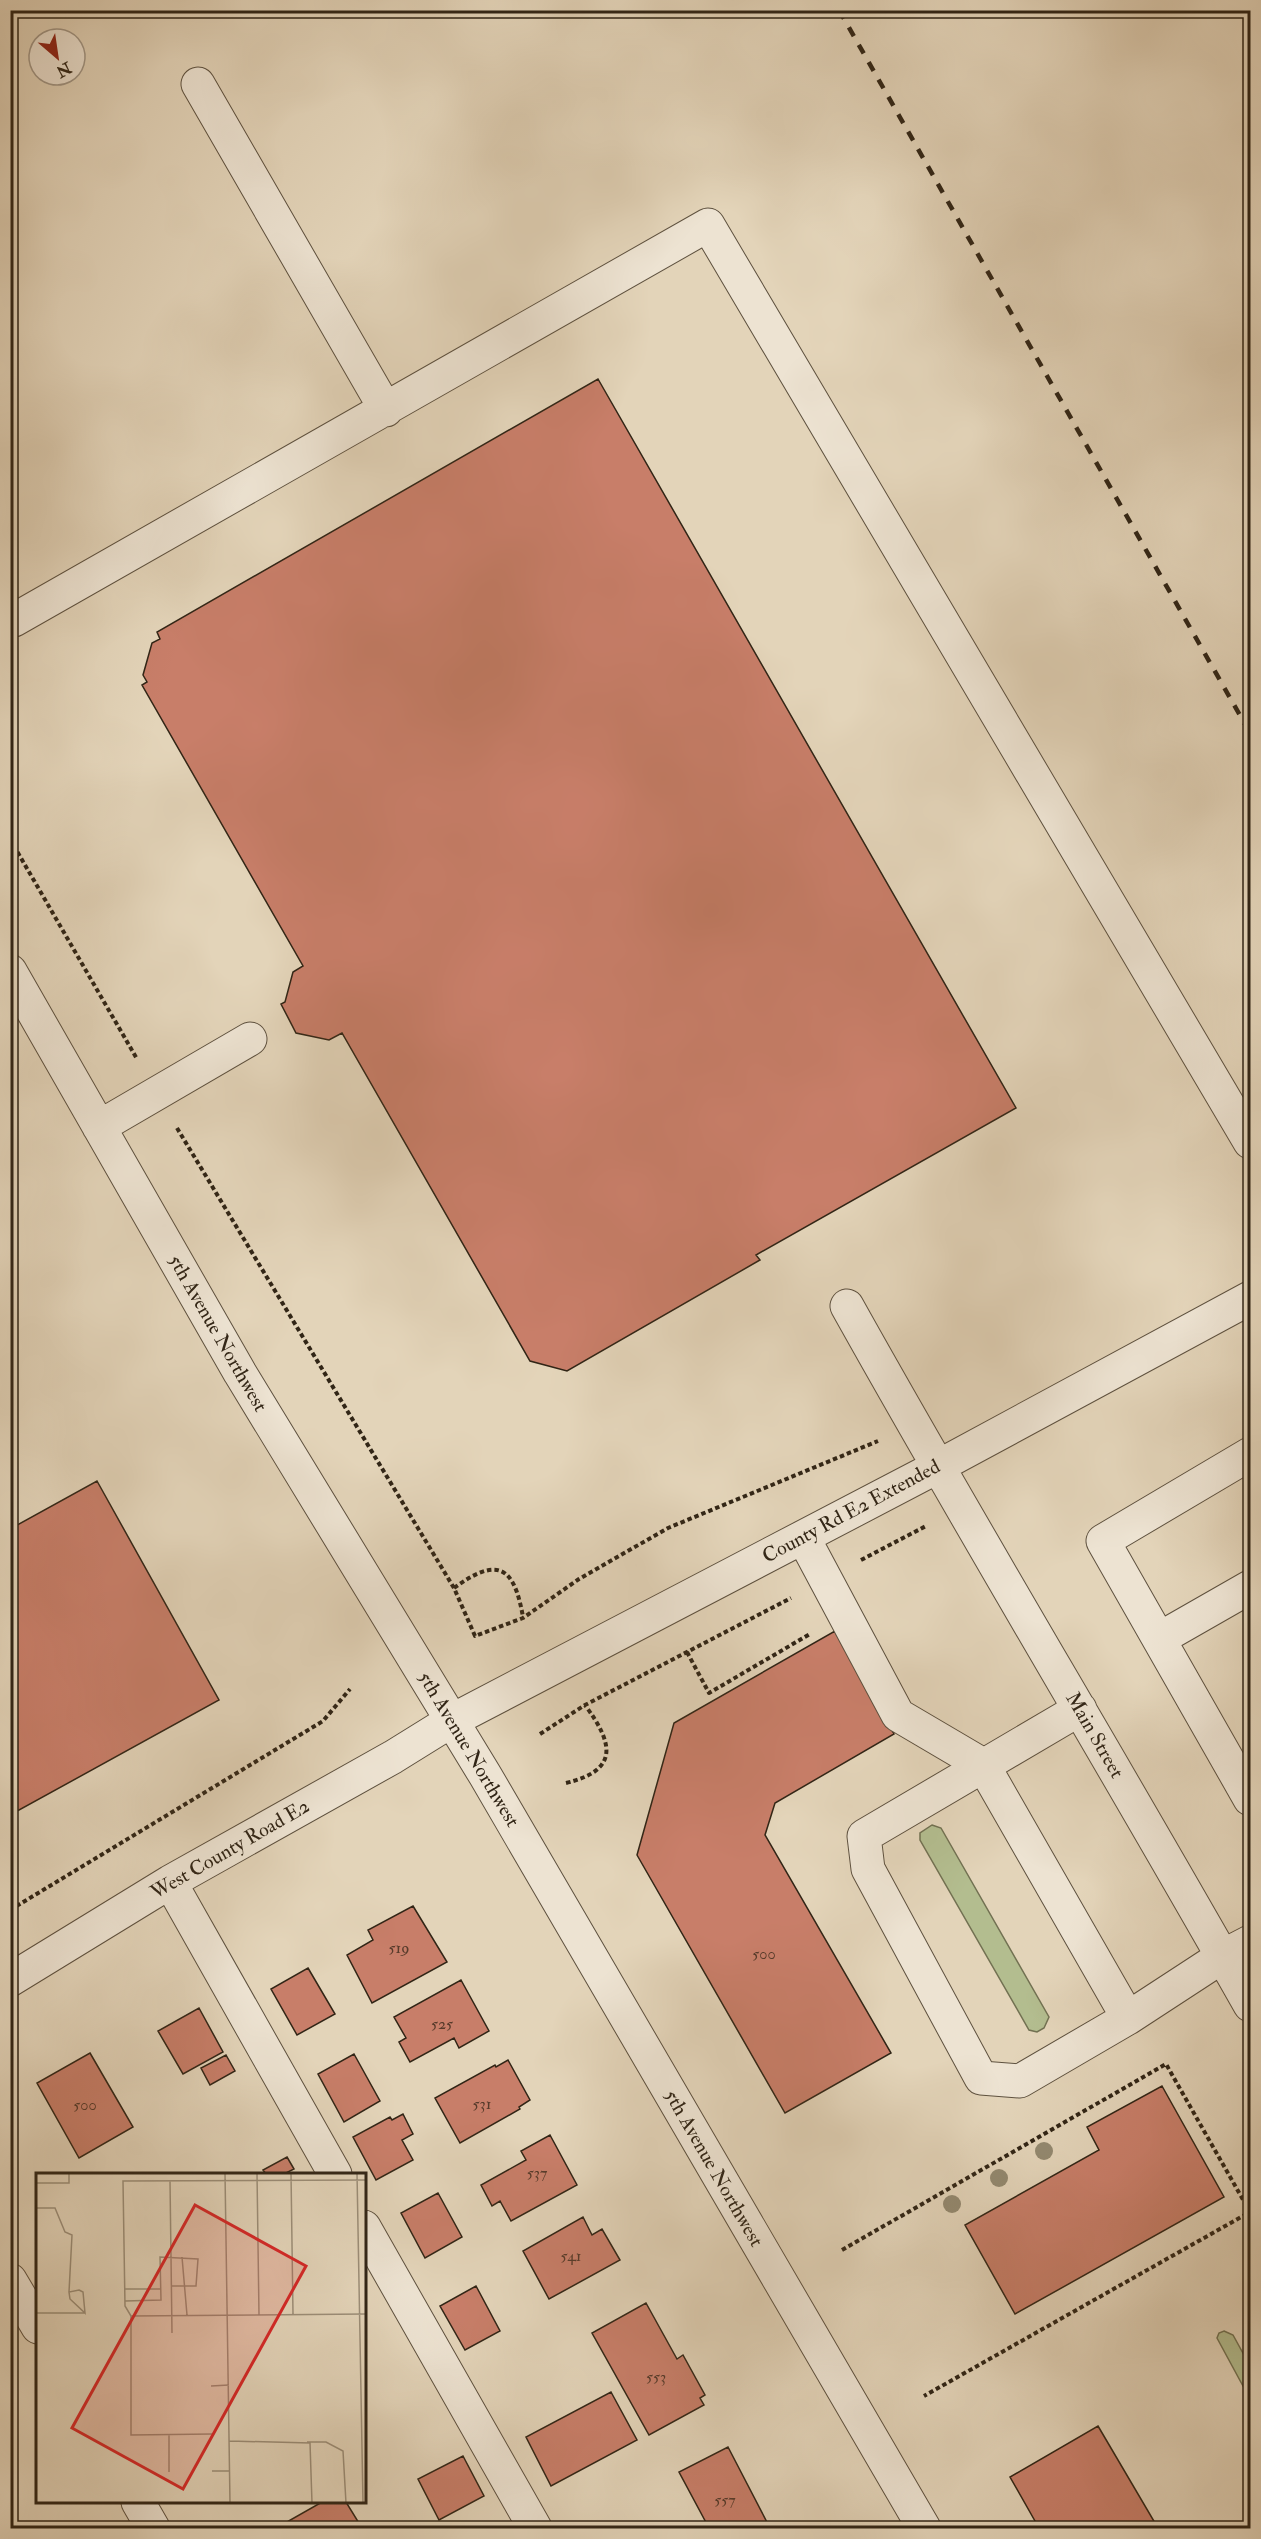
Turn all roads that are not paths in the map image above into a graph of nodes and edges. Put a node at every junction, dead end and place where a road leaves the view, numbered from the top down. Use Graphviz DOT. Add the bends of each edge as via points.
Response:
graph roads {
  1 [pos="198,84"];
  2 [pos="386,410"];
  3 [pos="14,620"];
  4 [pos="10,971"];
  5 [pos="250,1039"];
  6 [pos="99,1126"];
  7 [pos="1251,1142"];
  8 [pos="1251,1298"];
  9 [pos="847,1306"];
  10 [pos="1251,1454"];
  11 [pos="937,1467"];
  12 [pos="802,1537"];
  13 [pos="1251,1587"];
  14 [pos="1160,1639"];
  15 [pos="1080,1709"];
  16 [pos="451,1721"];
  17 [pos="983,1765"];
  18 [pos="1251,1799"];
  19 [pos="170,1882"];
  20 [pos="1237,1949"];
  21 [pos="10,1980"];
  22 [pos="1251,2005"];
  23 [pos="1128,2018"];
  24 [pos="334,2173"];
  25 [pos="366,2231"];
  26 [pos="10,2280"];
  27 [pos="36,2324"];
  28 [pos="139,2503"];
  29 [pos="153,2529"];
  30 [pos="535,2529"];
  31 [pos="924,2529"];
  1 -- 2 [label="street"];
  2 -- 3 [label="street"];
  2 -- 7 [label="street" via="708,225"];
  4 -- 6 [label="street, 5th Avenue Northwest"];
  5 -- 6 [label="street"];
  6 -- 16 [label="street, 5th Avenue Northwest" via="240,1373"];
  8 -- 11 [label="street, County Rd E2 Extended"];
  9 -- 11 [label="street, Main Street"];
  10 -- 14 [label="street" via="1103,1541"];
  11 -- 12 [label="street, County Rd E2 Extended"];
  11 -- 15 [label="street, Main Street"];
  12 -- 16 [label="street, County Rd E2 Extended"];
  12 -- 17 [label="street" via="898,1715"];
  13 -- 14 [label="street"];
  14 -- 18 [label="street"];
  15 -- 17 [label="street"];
  15 -- 20 [label="street, Main Street"];
  16 -- 19 [label="street, West County Road E2"];
  16 -- 31 [label="street, 5th Avenue Northwest"];
  17 -- 23 [label="street"];
  17 -- 23 [label="street" via="864,1836 868,1869 981,2078 1020,2081"];
  19 -- 21 [label="street, West County Road E2"];
  19 -- 24 [label="street"];
  20 -- 22 [label="street, Main Street"];
  20 -- 23 [label="street"];
  25 -- 30 [label="street"];
  26 -- 27 [label="street"];
  28 -- 29 [label="street"];
}
